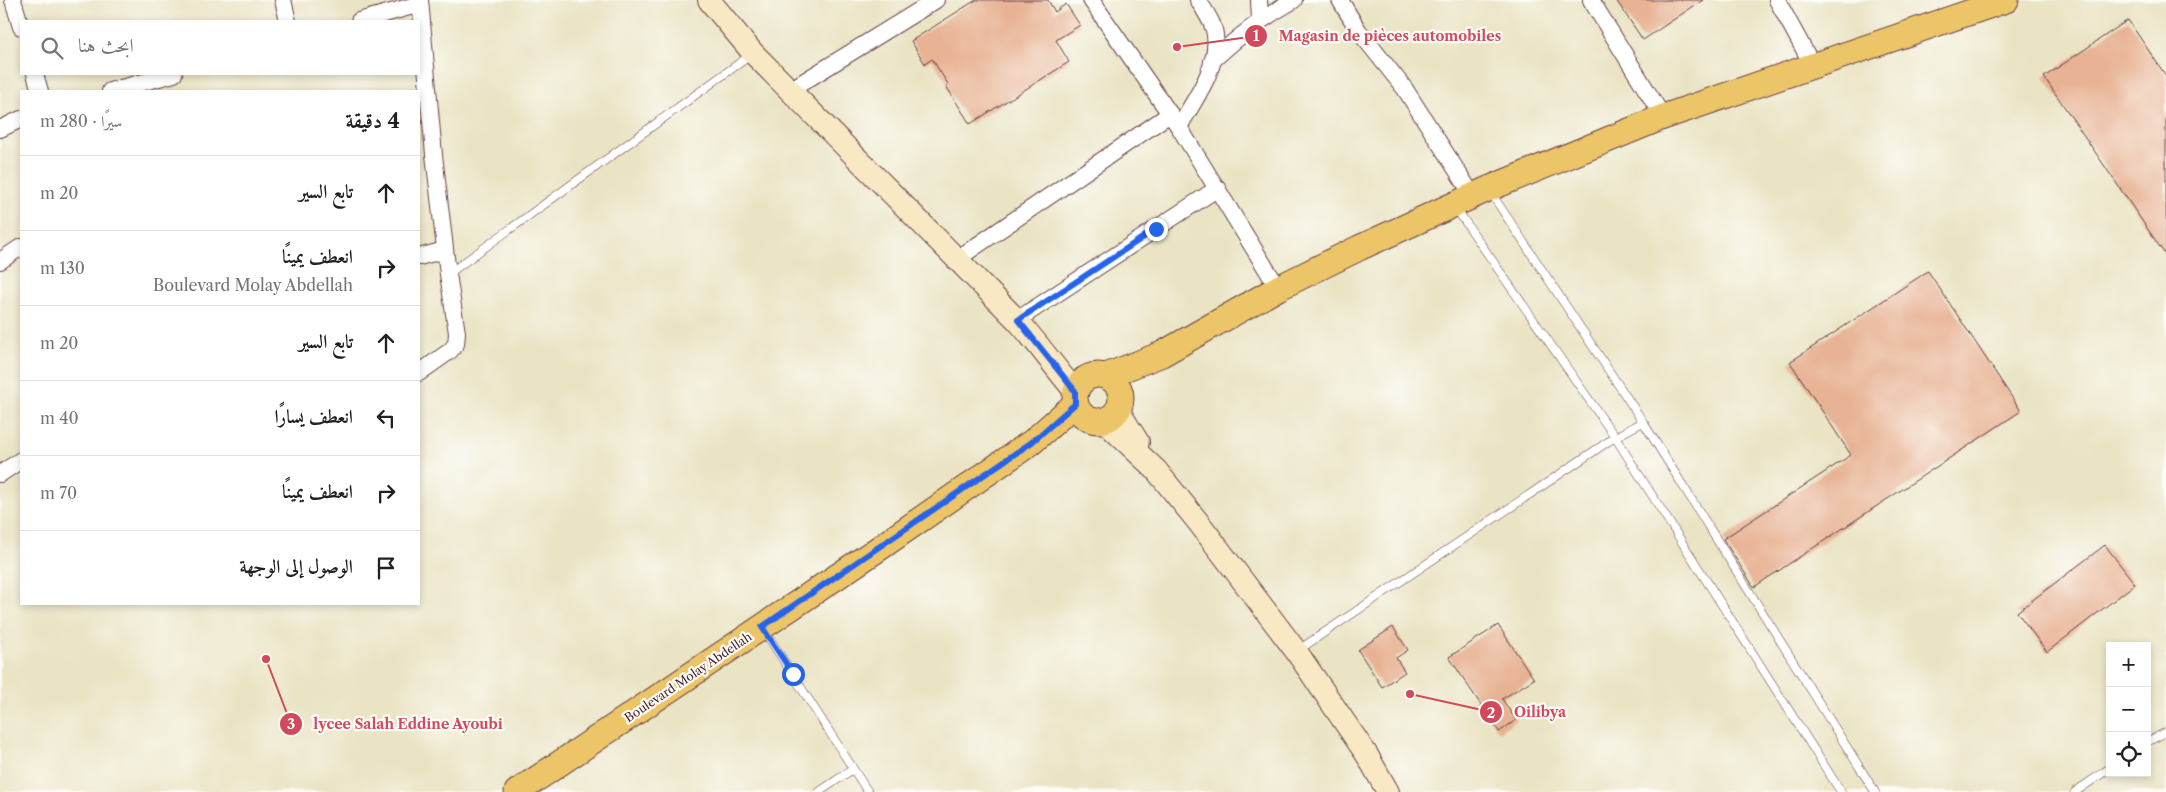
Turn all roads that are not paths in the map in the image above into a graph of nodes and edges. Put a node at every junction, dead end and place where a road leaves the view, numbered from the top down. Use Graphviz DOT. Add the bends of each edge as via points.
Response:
graph roads {
  1 [pos="13,0"];
  2 [pos="283,0"];
  3 [pos="709,0"];
  4 [pos="936,0"];
  5 [pos="1091,0"];
  6 [pos="1198,0"];
  7 [pos="1258,0"];
  8 [pos="1294,0"];
  9 [pos="1340,0"];
  10 [pos="1591,0"];
  11 [pos="1777,0"];
  12 [pos="2006,0"];
  13 [pos="420,2"];
  14 [pos="288,20"];
  15 [pos="362,20"];
  16 [pos="1260,20"];
  17 [pos="20,24"];
  18 [pos="753,53"];
  19 [pos="1212,61"];
  20 [pos="1813,66"];
  21 [pos="35,75"];
  22 [pos="171,75"];
  23 [pos="138,88"];
  24 [pos="40,90"];
  25 [pos="119,90"];
  26 [pos="790,90"];
  27 [pos="1663,117"];
  28 [pos="20,119"];
  29 [pos="1175,120"];
  30 [pos="0,129"];
  31 [pos="426,157"];
  32 [pos="1218,188"];
  33 [pos="1472,196"];
  34 [pos="20,248"];
  35 [pos="445,250"];
  36 [pos="420,257"];
  37 [pos="957,259"];
  38 [pos="0,261"];
  39 [pos="448,274"];
  40 [pos="1278,288"];
  41 [pos="1018,320"];
  42 [pos="420,371"];
  43 [pos="1097,399"];
  44 [pos="1644,422"];
  45 [pos="1615,437"];
  46 [pos="20,461"];
  47 [pos="0,474"];
  48 [pos="762,627"];
  49 [pos="1296,651"];
  50 [pos="2166,732"];
  51 [pos="2151,740"];
  52 [pos="854,769"];
  53 [pos="2106,771"];
  54 [pos="532,785"];
  55 [pos="819,792"];
  56 [pos="868,792"];
  57 [pos="1388,792"];
  58 [pos="1841,792"];
  59 [pos="1875,792"];
  60 [pos="2075,792"];
  1 -- 17 [label="street"];
  2 -- 14 [label="street"];
  3 -- 18 [label="main road"];
  4 -- 26 [label="street"];
  5 -- 29 [label="street"];
  6 -- 19 [label="street" via="1215,34"];
  7 -- 16 [label="street"];
  8 -- 16 [label="street"];
  9 -- 33 [label="street" via="1358,30 1405,89"];
  10 -- 27 [label="street"];
  11 -- 20 [label="street"];
  12 -- 20 [label="main road, Boulevard Molay Abdellah"];
  13 -- 15 [label="street"];
  13 -- 31 [label="street"];
  16 -- 19 [label="street"];
  18 -- 26 [label="main road"];
  18 -- 39 [label="lane"];
  19 -- 29 [label="street" via="1202,89"];
  20 -- 27 [label="main road, Boulevard Molay Abdellah"];
  21 -- 24 [label="street"];
  22 -- 23 [label="street"];
  23 -- 25 [label="street"];
  26 -- 37 [label="main road"];
  27 -- 33 [label="main road, Boulevard Molay Abdellah"];
  28 -- 30 [label="street"];
  29 -- 32 [label="street"];
  29 -- 37 [label="street"];
  31 -- 35 [label="street"];
  32 -- 40 [label="street"];
  32 -- 41 [label="street"];
  33 -- 40 [label="main road, Boulevard Molay Abdellah"];
  33 -- 44 [label="lane"];
  33 -- 45 [label="lane"];
  34 -- 38 [label="street"];
  35 -- 36 [label="street"];
  35 -- 39 [label="street"];
  37 -- 41 [label="main road"];
  39 -- 42 [label="street" via="456,344"];
  40 -- 43 [label="main road, Boulevard Molay Abdellah" via="1162,354"];
  41 -- 43 [label="main road" via="1042,348 1067,363"];
  43 -- 48 [label="main road, Boulevard Molay Abdellah"];
  43 -- 49 [label="main road"];
  44 -- 45 [label="lane"];
  44 -- 59 [label="lane"];
  45 -- 49 [label="lane"];
  45 -- 58 [label="lane"];
  46 -- 47 [label="street"];
  48 -- 52 [label="lane"];
  48 -- 54 [label="main road, Boulevard Molay Abdellah"];
  49 -- 57 [label="main road" via="1367,755"];
  50 -- 51 [label="lane"];
  52 -- 55 [label="lane"];
  52 -- 56 [label="lane"];
  53 -- 60 [label="lane"];
}
